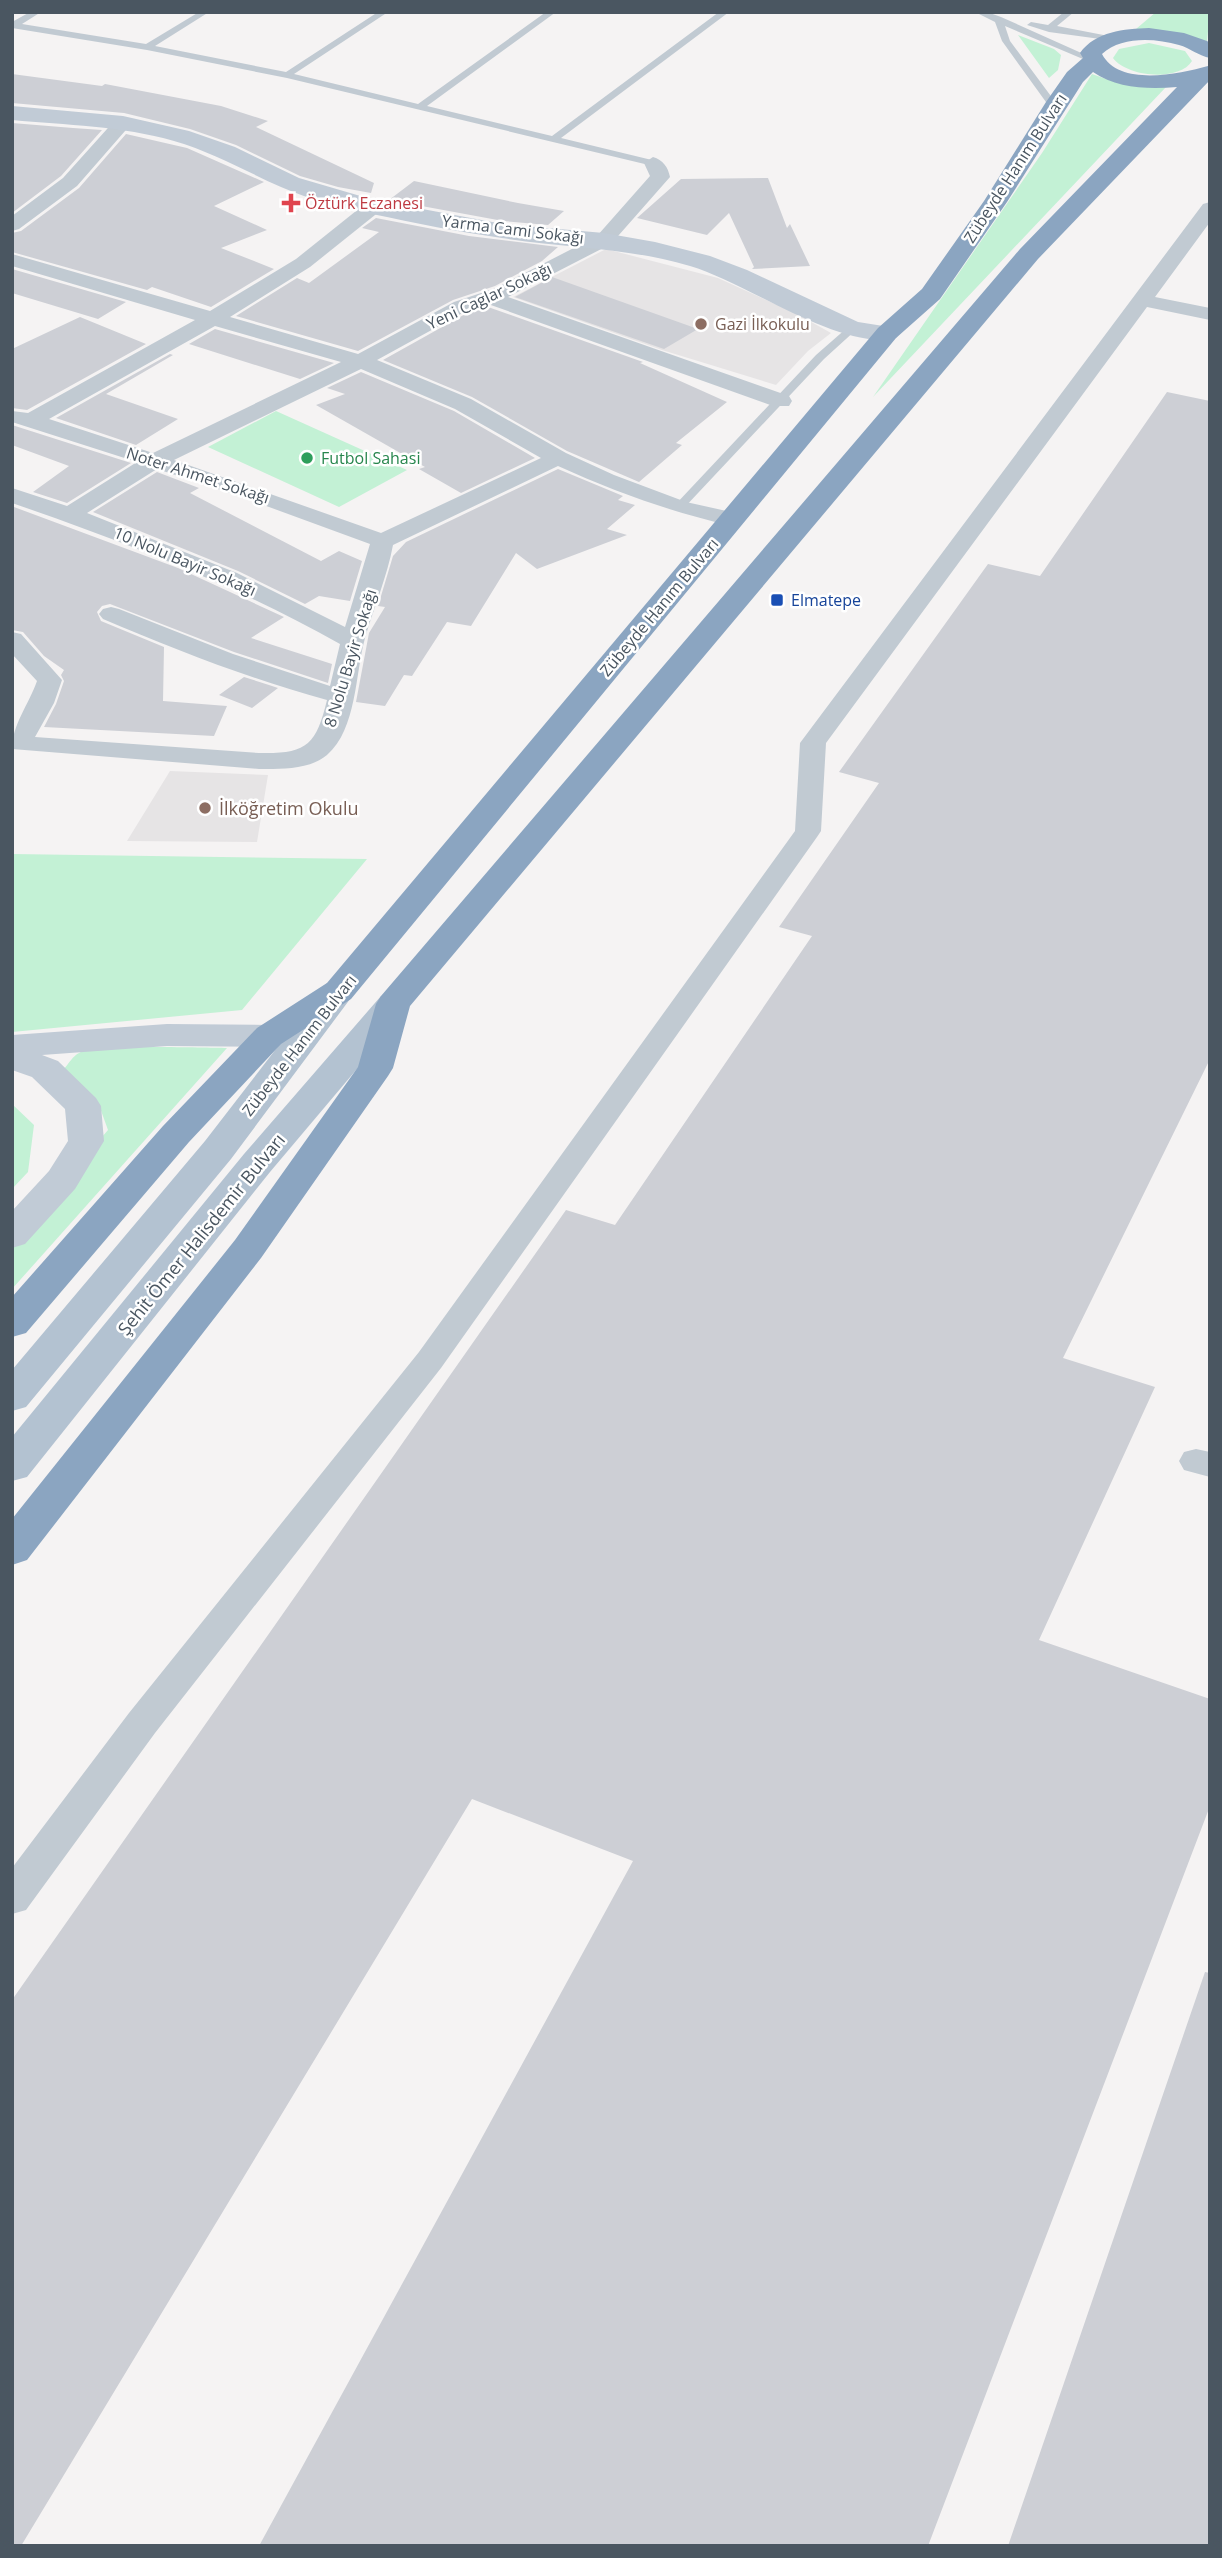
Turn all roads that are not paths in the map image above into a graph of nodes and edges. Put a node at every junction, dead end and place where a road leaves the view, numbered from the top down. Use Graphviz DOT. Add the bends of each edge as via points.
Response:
graph roads {
  1 [pos="37,12"];
  2 [pos="205,12"];
  3 [pos="384,12"];
  4 [pos="552,12"];
  5 [pos="725,12"];
  6 [pos="979,12"];
  7 [pos="1070,12"];
  8 [pos="1140,12"];
  9 [pos="998,19"];
  10 [pos="13,25"];
  11 [pos="1049,29"];
  12 [pos="1115,38"];
  13 [pos="146,47"];
  14 [pos="1210,52"];
  15 [pos="1093,60"];
  16 [pos="286,75"];
  17 [pos="1204,75"];
  18 [pos="421,106"];
  19 [pos="1054,107"];
  20 [pos="14,115"];
  21 [pos="123,124"];
  22 [pos="555,138"];
  23 [pos="653,163"];
  24 [pos="373,207"];
  25 [pos="1210,208"];
  26 [pos="12,225"];
  27 [pos="604,240"];
  28 [pos="12,260"];
  29 [pos="488,297"];
  30 [pos="1141,300"];
  31 [pos="1210,314"];
  32 [pos="212,319"];
  33 [pos="852,329"];
  34 [pos="887,333"];
  35 [pos="360,362"];
  36 [pos="780,401"];
  37 [pos="21,417"];
  38 [pos="558,458"];
  39 [pos="154,461"];
  40 [pos="12,495"];
  41 [pos="679,507"];
  42 [pos="70,514"];
  43 [pos="732,519"];
  44 [pos="382,541"];
  45 [pos="111,614"];
  46 [pos="12,639"];
  47 [pos="352,641"];
  48 [pos="340,696"];
  49 [pos="15,748"];
  50 [pos="339,991"];
  51 [pos="393,1004"];
  52 [pos="269,1036"];
  53 [pos="12,1046"];
  54 [pos="12,1057"];
  55 [pos="12,1235"];
  56 [pos="12,1323"];
  57 [pos="12,1397"];
  58 [pos="12,1466"];
  59 [pos="12,1549"];
  60 [pos="12,1898"];
  1 -- 10 [label="lane"];
  2 -- 13 [label="lane"];
  3 -- 16 [label="lane"];
  4 -- 18 [label="lane"];
  5 -- 22 [label="lane"];
  6 -- 9 [label="lane"];
  7 -- 11 [label="lane"];
  8 -- 12 [label="highway, Zübeyde Hanım Bulvarı"];
  9 -- 11 [label="lane"];
  9 -- 15 [label="lane"];
  9 -- 19 [label="lane" via="1006,41"];
  10 -- 13 [label="lane"];
  11 -- 12 [label="lane"];
  12 -- 14 [label="highway" via="1174,37"];
  12 -- 15 [label="highway, Zübeyde Hanım Bulvarı" via="1095,47"];
  13 -- 16 [label="lane"];
  15 -- 17 [label="highway" via="1110,74 1145,82"];
  15 -- 19 [label="highway, Zübeyde Hanım Bulvarı"];
  16 -- 18 [label="lane"];
  17 -- 51 [label="highway" via="1029,254"];
  18 -- 22 [label="lane"];
  19 -- 34 [label="highway, Zübeyde Hanım Bulvarı" via="931,294"];
  20 -- 21 [label="street, Yarma Cami Sokağı"];
  21 -- 24 [label="street, Yarma Cami Sokağı" via="181,136 291,183"];
  21 -- 26 [label="street" via="69,182"];
  22 -- 23 [label="lane"];
  23 -- 27 [label="street, Yeni Caglar Sokağı" via="660,177"];
  24 -- 27 [label="street, Yarma Cami Sokağı" via="503,231"];
  24 -- 32 [label="street" via="303,263"];
  25 -- 30 [label="street"];
  27 -- 29 [label="street, Yeni Caglar Sokağı"];
  27 -- 33 [label="street, Yarma Cami Sokağı" via="701,261"];
  28 -- 32 [label="street"];
  29 -- 35 [label="street, Yeni Caglar Sokağı" via="461,306"];
  29 -- 36 [label="street"];
  30 -- 31 [label="street"];
  30 -- 60 [label="street" via="813,743 808,831 430,1360 142,1723"];
  32 -- 35 [label="street"];
  32 -- 37 [label="street"];
  33 -- 34 [label="street, Yarma Cami Sokağı"];
  33 -- 36 [label="lane"];
  34 -- 43 [label="highway, Zübeyde Hanım Bulvarı"];
  35 -- 38 [label="street" via="464,404"];
  35 -- 39 [label="street, Yeni Caglar Sokağı"];
  36 -- 41 [label="lane"];
  37 -- 39 [label="street, Noter Ahmet Sokağı"];
  38 -- 41 [label="street"];
  38 -- 44 [label="street"];
  39 -- 42 [label="street, Yeni Caglar Sokağı"];
  39 -- 44 [label="street, Noter Ahmet Sokağı"];
  40 -- 42 [label="street, 10 Nolu Bayir Sokağı"];
  41 -- 43 [label="street"];
  42 -- 47 [label="street, 10 Nolu Bayir Sokağı" via="295,607"];
  43 -- 50 [label="highway, Zübeyde Hanım Bulvarı"];
  44 -- 47 [label="street, 8 Nolu Bayir Sokağı" via="379,566"];
  45 -- 48 [label="street" via="209,656"];
  46 -- 49 [label="street, 8 Nolu Bayir Sokağı" via="50,680"];
  47 -- 48 [label="street, 8 Nolu Bayir Sokağı"];
  48 -- 49 [label="street, 8 Nolu Bayir Sokağı" via="325,743 294,761"];
  50 -- 52 [label="highway"];
  50 -- 57 [label="main road, Zübeyde Hanım Bulvarı" via="218,1150"];
  51 -- 58 [label="main road, Şehit Ömer Halisdemir Bulvarı" via="257,1163"];
  51 -- 59 [label="highway" via="375,1068 248,1249"];
  52 -- 53 [label="street" via="167,1035"];
  52 -- 56 [label="highway" via="176,1133"];
  54 -- 55 [label="street" via="45,1069 83,1106 86,1141 62,1180"];
}
